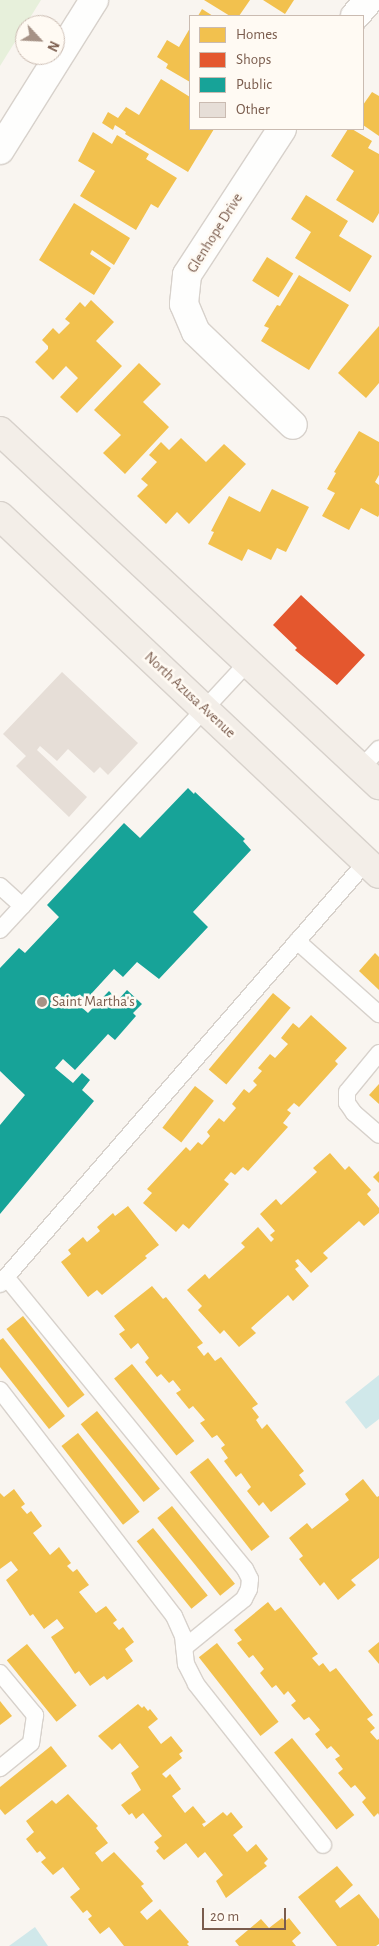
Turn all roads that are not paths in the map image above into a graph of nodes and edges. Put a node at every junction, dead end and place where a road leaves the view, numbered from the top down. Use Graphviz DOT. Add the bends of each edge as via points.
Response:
graph roads {
  1 [pos="94,0"];
  2 [pos="369,0"];
  3 [pos="356,15"];
  4 [pos="281,130"];
  5 [pos="0,150"];
  6 [pos="293,425"];
  7 [pos="0,431"];
  8 [pos="0,516"];
  9 [pos="247,663"];
  10 [pos="204,709"];
  11 [pos="373,768"];
  12 [pos="372,868"];
  13 [pos="0,886"];
  14 [pos="22,906"];
  15 [pos="0,930"];
  16 [pos="297,941"];
  17 [pos="379,1014"];
  18 [pos="379,1053"];
  19 [pos="379,1135"];
  20 [pos="3,1280"];
  21 [pos="0,1390"];
  22 [pos="184,1648"];
  23 [pos="0,1673"];
  24 [pos="0,1768"];
  25 [pos="323,1845"];
  1 -- 5 [label="street"];
  2 -- 3 [label="street"];
  4 -- 6 [label="street, Glenhope Drive" via="187,275 184,304 196,332"];
  7 -- 9 [label="main road"];
  8 -- 10 [label="main road, North Azusa Avenue"];
  9 -- 10 [label="lane"];
  9 -- 11 [label="main road"];
  10 -- 12 [label="main road, North Azusa Avenue"];
  10 -- 14 [label="lane"];
  12 -- 16 [label="lane"];
  13 -- 14 [label="lane"];
  14 -- 15 [label="lane"];
  16 -- 17 [label="lane"];
  16 -- 20 [label="lane"];
  18 -- 19 [label="lane" via="347,1092 347,1103"];
  20 -- 22 [label="lane" via="245,1569 250,1579 244,1599"];
  21 -- 22 [label="lane" via="174,1616 183,1636"];
  22 -- 25 [label="lane" via="186,1664 196,1684"];
  23 -- 24 [label="lane" via="35,1716 31,1743"];
}
